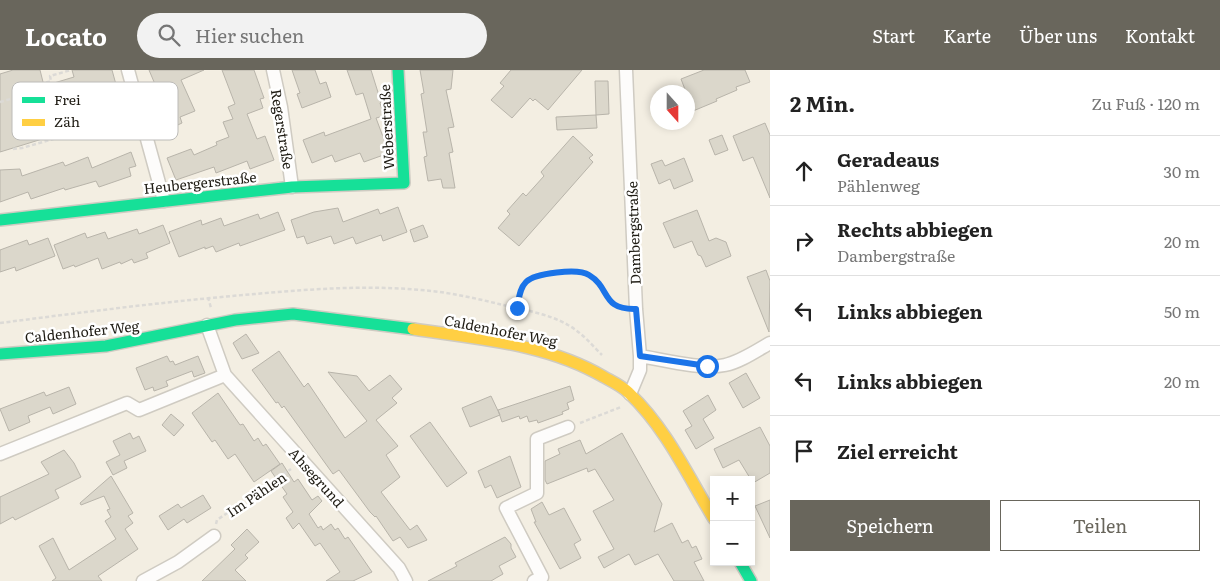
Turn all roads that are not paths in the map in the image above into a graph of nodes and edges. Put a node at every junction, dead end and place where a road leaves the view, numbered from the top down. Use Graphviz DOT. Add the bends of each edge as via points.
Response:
graph roads {
  1 [pos="273,70"];
  2 [pos="398,70"];
  3 [pos="626,70"];
  4 [pos="148,140"];
  5 [pos="404,183"];
  6 [pos="292,187"];
  7 [pos="164,201"];
  8 [pos="0,220"];
  9 [pos="207,325"];
  10 [pos="770,343"];
  11 [pos="0,354"];
  12 [pos="640,356"];
  13 [pos="225,375"];
  14 [pos="630,394"];
  15 [pos="568,427"];
  16 [pos="0,454"];
  17 [pos="710,512"];
  18 [pos="214,536"];
  19 [pos="742,566"];
  20 [pos="143,581"];
  21 [pos="406,581"];
  22 [pos="534,581"];
  23 [pos="751,581"];
  1 -- 6 [label="street, Regerstraße"];
  2 -- 5 [label="main road, Weberstraße"];
  3 -- 12 [label="street, Dambergstraße"];
  4 -- 7 [label="street"];
  5 -- 6 [label="main road, Heubergerstraße"];
  6 -- 7 [label="main road, Heubergerstraße"];
  7 -- 8 [label="main road, Heubergerstraße"];
  9 -- 11 [label="main road, Caldenhofer Weg" via="92,348"];
  9 -- 13 [label="street, Ahsegrund"];
  9 -- 14 [label="main road, Caldenhofer Weg" via="264,315 293,314 467,336 570,359 602,374"];
  10 -- 12 [label="street" via="725,365 707,366"];
  12 -- 14 [label="street, Dambergstraße" via="640,370"];
  13 -- 16 [label="street" via="139,410 127,403"];
  13 -- 21 [label="street, Ahsegrund" via="399,568"];
  14 -- 17 [label="main road, Caldenhofer Weg" via="647,411"];
  15 -- 22 [label="street" via="537,439 537,492 506,508 542,577"];
  18 -- 20 [label="street" via="178,562"];
  19 -- 23 [label="main road"];
}
